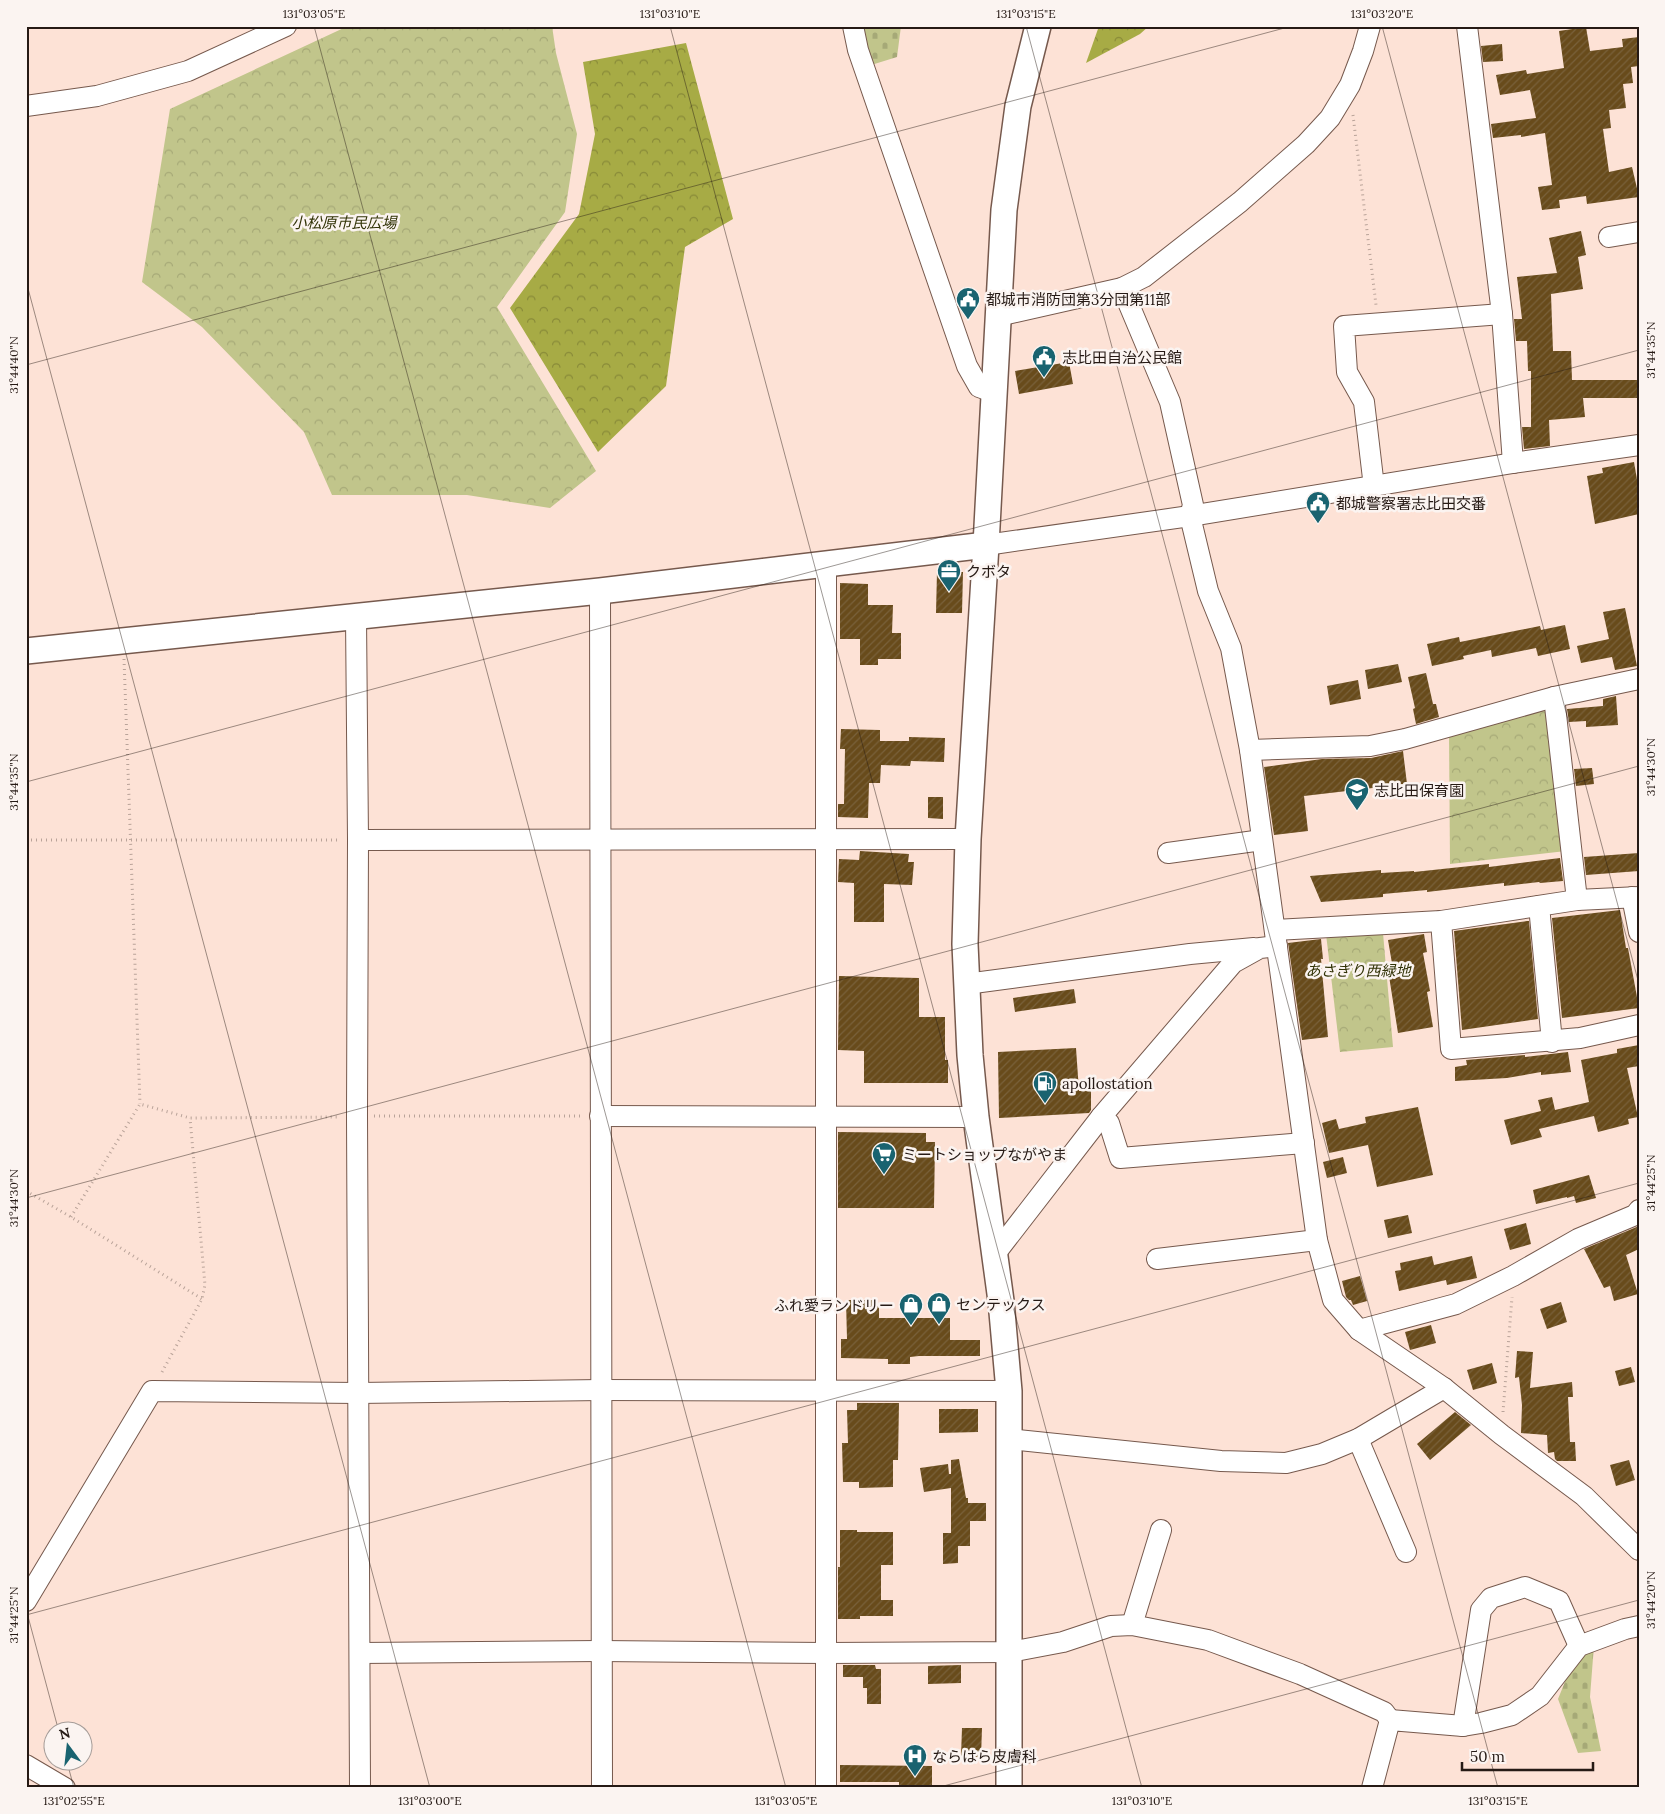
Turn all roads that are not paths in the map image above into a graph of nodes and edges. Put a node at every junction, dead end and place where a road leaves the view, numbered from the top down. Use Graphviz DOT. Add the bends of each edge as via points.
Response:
graph roads {
  1 [pos="286,26"];
  2 [pos="853,26"];
  3 [pos="1038,26"];
  4 [pos="1370,26"];
  5 [pos="1467,26"];
  6 [pos="26,106"];
  7 [pos="1639,232"];
  8 [pos="1609,237"];
  9 [pos="1122,288"];
  10 [pos="1502,314"];
  11 [pos="998,316"];
  12 [pos="993,392"];
  13 [pos="1639,445"];
  14 [pos="1513,464"];
  15 [pos="1374,487"];
  16 [pos="1190,516"];
  17 [pos="986,545"];
  18 [pos="826,564"];
  19 [pos="600,591"];
  20 [pos="356,617"];
  21 [pos="26,651"];
  22 [pos="1639,679"];
  23 [pos="1554,697"];
  24 [pos="1250,750"];
  25 [pos="358,840"];
  26 [pos="826,840"];
  27 [pos="968,840"];
  28 [pos="1262,840"];
  29 [pos="602,841"];
  30 [pos="1168,853"];
  31 [pos="1636,897"];
  32 [pos="1578,900"];
  33 [pos="1539,906"];
  34 [pos="1441,921"];
  35 [pos="1639,932"];
  36 [pos="1271,941"];
  37 [pos="966,984"];
  38 [pos="1639,1025"];
  39 [pos="1552,1042"];
  40 [pos="600,1116"];
  41 [pos="825,1116"];
  42 [pos="976,1117"];
  43 [pos="1101,1117"];
  44 [pos="1304,1144"];
  45 [pos="1639,1210"];
  46 [pos="1317,1240"];
  47 [pos="995,1254"];
  48 [pos="1158,1259"];
  49 [pos="1359,1330"];
  50 [pos="1444,1388"];
  51 [pos="601,1390"];
  52 [pos="826,1390"];
  53 [pos="1009,1391"];
  54 [pos="358,1392"];
  55 [pos="1009,1439"];
  56 [pos="1358,1439"];
  57 [pos="1161,1530"];
  58 [pos="1639,1550"];
  59 [pos="1406,1552"];
  60 [pos="26,1601"];
  61 [pos="1132,1625"];
  62 [pos="1639,1626"];
  63 [pos="1579,1646"];
  64 [pos="600,1651"];
  65 [pos="1010,1652"];
  66 [pos="360,1653"];
  67 [pos="826,1653"];
  68 [pos="1390,1720"];
  69 [pos="1463,1726"];
  70 [pos="26,1766"];
  71 [pos="65,1788"];
  72 [pos="360,1788"];
  73 [pos="602,1788"];
  74 [pos="826,1788"];
  75 [pos="1009,1788"];
  76 [pos="1372,1788"];
  1 -- 6 [label="street" via="188,71 97,96"];
  2 -- 12 [label="street" via="858,50 968,366 979,387"];
  3 -- 11 [label="street" via="1017,115 1004,210"];
  4 -- 9 [label="street" via="1350,85 1330,118 1306,144 1240,202 1144,277"];
  5 -- 10 [label="street"];
  7 -- 8 [label="street"];
  9 -- 11 [label="street"];
  9 -- 16 [label="street" via="1170,402 1193,505"];
  10 -- 14 [label="street"];
  10 -- 15 [label="street" via="1344,326 1347,372 1364,402"];
  11 -- 12 [label="street"];
  12 -- 17 [label="street"];
  13 -- 14 [label="street"];
  14 -- 15 [label="street"];
  15 -- 16 [label="street"];
  16 -- 17 [label="street"];
  16 -- 24 [label="street" via="1208,591 1231,648"];
  17 -- 18 [label="street"];
  17 -- 27 [label="street"];
  18 -- 19 [label="street"];
  18 -- 26 [label="street"];
  19 -- 20 [label="street"];
  19 -- 29 [label="street"];
  20 -- 21 [label="street"];
  20 -- 25 [label="street"];
  22 -- 23 [label="street"];
  23 -- 24 [label="street" via="1370,746"];
  23 -- 32 [label="street"];
  24 -- 28 [label="street"];
  25 -- 29 [label="street"];
  25 -- 54 [label="street"];
  26 -- 27 [label="street"];
  26 -- 29 [label="street"];
  26 -- 41 [label="street"];
  27 -- 37 [label="street"];
  28 -- 30 [label="street"];
  28 -- 36 [label="street"];
  29 -- 40 [label="street"];
  31 -- 32 [label="street"];
  31 -- 35 [label="street"];
  32 -- 33 [label="street"];
  33 -- 34 [label="street"];
  33 -- 39 [label="street"];
  34 -- 36 [label="street"];
  34 -- 39 [label="street" via="1451,1049"];
  36 -- 37 [label="street"];
  36 -- 43 [label="street" via="1233,963"];
  36 -- 44 [label="street"];
  37 -- 42 [label="street"];
  38 -- 39 [label="street"];
  40 -- 41 [label="street"];
  40 -- 51 [label="street"];
  41 -- 42 [label="street"];
  41 -- 52 [label="street"];
  42 -- 47 [label="street"];
  43 -- 44 [label="street" via="1109,1123 1120,1158"];
  43 -- 47 [label="street"];
  44 -- 46 [label="street"];
  45 -- 49 [label="street" via="1456,1304"];
  46 -- 48 [label="street"];
  46 -- 49 [label="street" via="1333,1300"];
  47 -- 53 [label="street"];
  49 -- 50 [label="street"];
  50 -- 56 [label="street"];
  50 -- 58 [label="street" via="1584,1496"];
  51 -- 52 [label="street"];
  51 -- 54 [label="street"];
  51 -- 64 [label="street"];
  52 -- 53 [label="street"];
  52 -- 67 [label="street"];
  53 -- 55 [label="street"];
  54 -- 60 [label="street" via="152,1391"];
  54 -- 66 [label="street"];
  55 -- 56 [label="street" via="1221,1461 1286,1463 1322,1454"];
  55 -- 65 [label="street"];
  56 -- 59 [label="street"];
  57 -- 61 [label="street"];
  61 -- 65 [label="street" via="1111,1626 1063,1642"];
  61 -- 68 [label="street" via="1217,1643 1308,1678 1384,1712"];
  62 -- 63 [label="street"];
  63 -- 69 [label="street" via="1540,1696 1512,1715"];
  63 -- 69 [label="street" via="1559,1602 1525,1587 1491,1598 1481,1610"];
  64 -- 66 [label="street"];
  64 -- 67 [label="street"];
  64 -- 73 [label="street"];
  65 -- 67 [label="street"];
  65 -- 75 [label="street"];
  66 -- 72 [label="street"];
  67 -- 74 [label="street"];
  68 -- 69 [label="street"];
  68 -- 76 [label="street"];
  70 -- 71 [label="street"];
}
